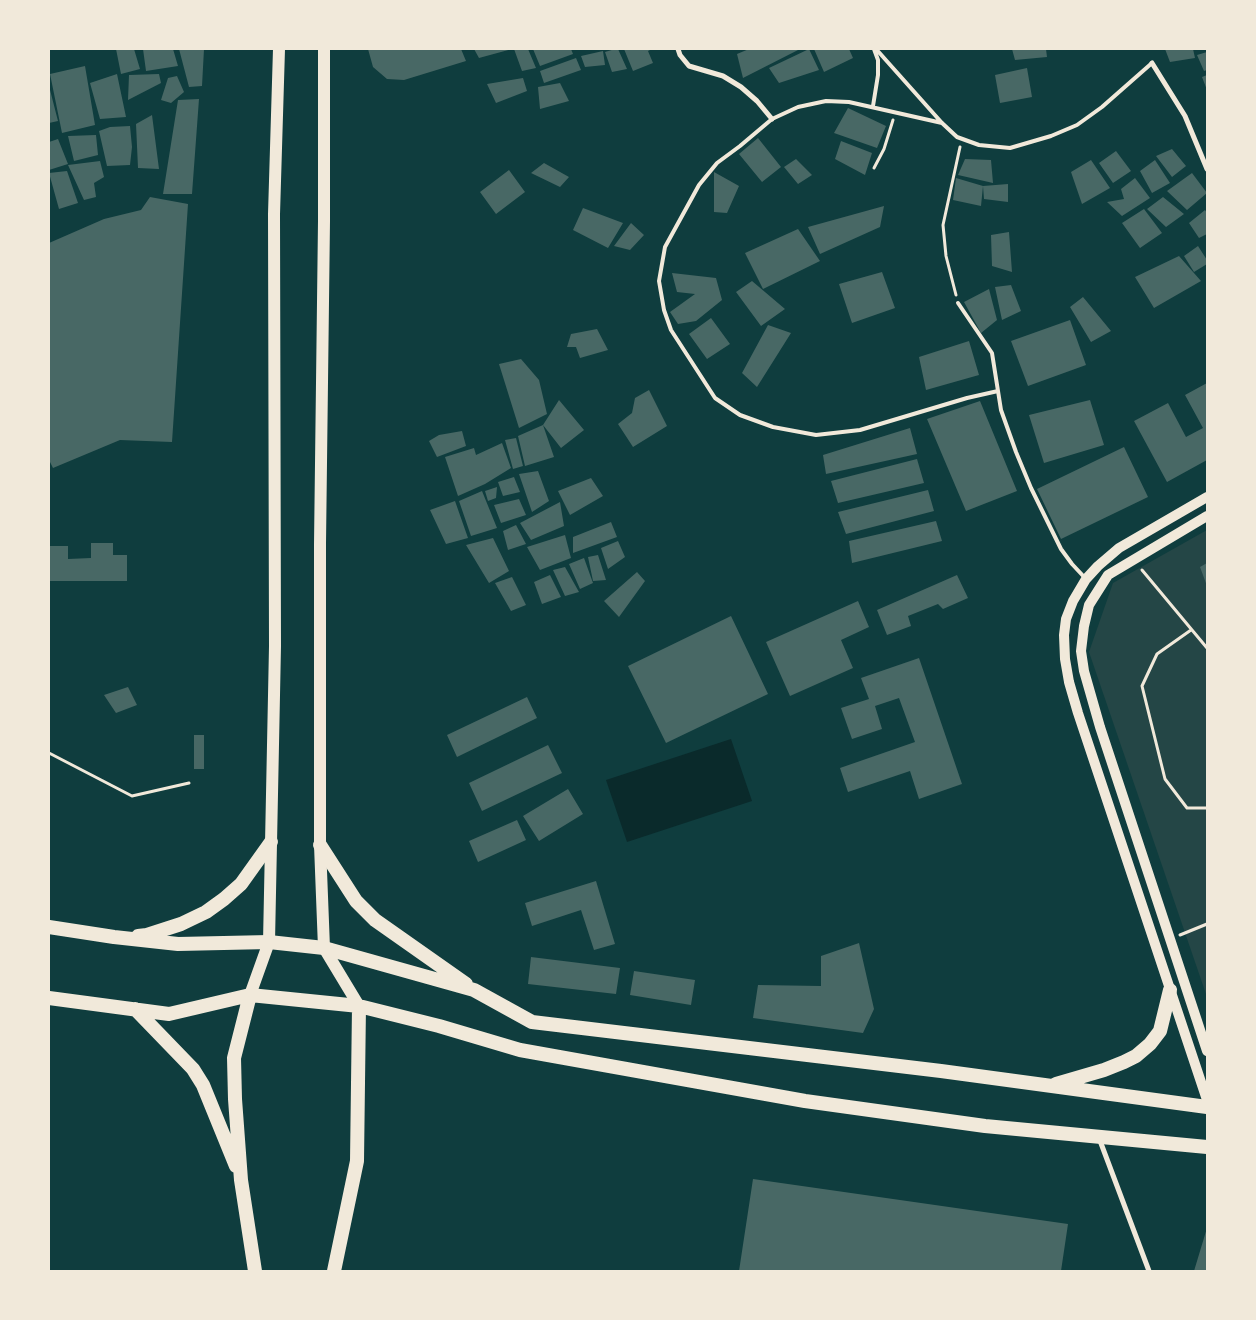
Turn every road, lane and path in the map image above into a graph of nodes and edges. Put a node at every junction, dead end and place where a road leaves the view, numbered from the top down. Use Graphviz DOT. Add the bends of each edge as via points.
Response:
graph roads {
  1 [pos="279,49"];
  2 [pos="324,49"];
  3 [pos="678,49"];
  4 [pos="875,49"];
  5 [pos="1152,63"];
  6 [pos="873,106"];
  7 [pos="895,112"];
  8 [pos="772,120"];
  9 [pos="942,123"];
  10 [pos="962,139"];
  11 [pos="874,168"];
  12 [pos="1207,169"];
  13 [pos="958,303"];
  14 [pos="998,391"];
  15 [pos="1207,496"];
  16 [pos="1207,516"];
  17 [pos="1133,559"];
  18 [pos="1086,579"];
  19 [pos="1191,630"];
  20 [pos="1207,648"];
  21 [pos="49,753"];
  22 [pos="189,783"];
  23 [pos="1207,808"];
  24 [pos="271,842"];
  25 [pos="320,845"];
  26 [pos="1207,924"];
  27 [pos="49,927"];
  28 [pos="114,937"];
  29 [pos="1171,939"];
  30 [pos="270,942"];
  31 [pos="324,948"];
  32 [pos="474,990"];
  33 [pos="1170,990"];
  34 [pos="250,995"];
  35 [pos="49,998"];
  36 [pos="359,1006"];
  37 [pos="135,1009"];
  38 [pos="1207,1051"];
  39 [pos="1051,1086"];
  40 [pos="1207,1100"];
  41 [pos="1207,1108"];
  42 [pos="1099,1138"];
  43 [pos="1207,1148"];
  44 [pos="241,1180"];
  45 [pos="256,1271"];
  46 [pos="334,1271"];
  47 [pos="1150,1271"];
  1 -- 24 [label="main road" via="274,223 275,656"];
  2 -- 25 [label="main road"];
  3 -- 8 [label="street" via="689,66 723,76 741,87"];
  4 -- 6 [label="lane" via="878,75"];
  4 -- 9 [label="lane"];
  5 -- 10 [label="lane" via="1102,107 1077,125 1051,136 1010,148 979,145"];
  5 -- 12 [label="street" via="1185,116"];
  6 -- 7 [label="lane"];
  6 -- 8 [label="lane" via="826,101 798,108"];
  7 -- 9 [label="lane"];
  7 -- 11 [label="path" via="884,149"];
  8 -- 14 [label="lane" via="717,163 699,185 665,247 658,281 671,330 715,398 740,415 774,427 816,435 860,430"];
  9 -- 10 [label="lane"];
  10 -- 13 [label="path" via="943,225 946,256"];
  13 -- 14 [label="lane" via="992,353"];
  14 -- 18 [label="lane" via="1001,410 1030,488 1061,549"];
  15 -- 18 [label="main road" via="1120,548"];
  16 -- 17 [label="main road"];
  17 -- 19 [label="path"];
  17 -- 29 [label="main road" via="1108,575 1089,605 1081,651 1098,719"];
  18 -- 33 [label="main road" via="1066,619 1065,659 1069,682"];
  19 -- 20 [label="path"];
  19 -- 23 [label="path" via="1158,654 1142,686 1165,779 1187,808"];
  21 -- 22 [label="path" via="132,796"];
  24 -- 28 [label="highway" via="241,884 206,912 147,935"];
  24 -- 30 [label="main road"];
  25 -- 31 [label="main road"];
  25 -- 32 [label="highway" via="356,901 375,920"];
  26 -- 29 [label="path"];
  27 -- 28 [label="highway"];
  28 -- 30 [label="highway" via="178,944"];
  29 -- 38 [label="main road"];
  30 -- 31 [label="highway"];
  30 -- 34 [label="main road"];
  31 -- 32 [label="highway"];
  31 -- 36 [label="main road"];
  32 -- 39 [label="highway" via="532,1022"];
  33 -- 39 [label="highway" via="1160,1031 1136,1056 1104,1070"];
  33 -- 40 [label="main road"];
  34 -- 36 [label="highway"];
  34 -- 37 [label="highway" via="169,1014"];
  34 -- 44 [label="highway" via="234,1058"];
  35 -- 37 [label="highway"];
  36 -- 42 [label="highway" via="520,1050 712,1085 975,1125"];
  36 -- 46 [label="highway" via="357,1161"];
  37 -- 44 [label="highway" via="193,1069 204,1085"];
  39 -- 41 [label="highway"];
  42 -- 43 [label="highway"];
  42 -- 47 [label="street"];
  44 -- 45 [label="highway"];
}
